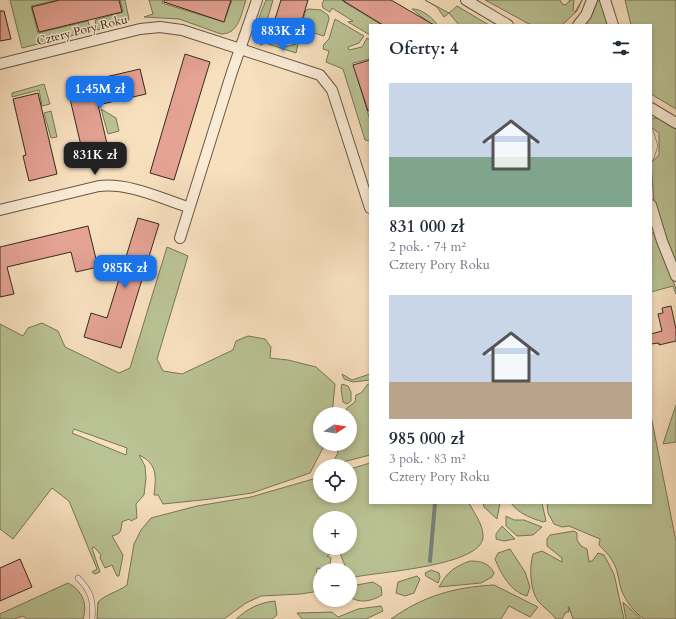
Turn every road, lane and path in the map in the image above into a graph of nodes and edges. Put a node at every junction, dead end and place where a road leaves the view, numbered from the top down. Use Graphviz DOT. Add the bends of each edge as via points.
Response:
graph roads {
  1 [pos="257,0"];
  2 [pos="466,0"];
  3 [pos="592,0"];
  4 [pos="605,0"];
  5 [pos="506,24"];
  6 [pos="579,24"];
  7 [pos="613,24"];
  8 [pos="240,49"];
  9 [pos="0,64"];
  10 [pos="652,109"];
  11 [pos="676,123"];
  12 [pos="652,136"];
  13 [pos="652,155"];
  14 [pos="369,205"];
  15 [pos="188,207"];
  16 [pos="652,208"];
  17 [pos="0,210"];
  18 [pos="180,238"];
  19 [pos="676,276"];
  20 [pos="78,578"];
  21 [pos="92,619"];
  1 -- 8 [label="street"];
  2 -- 5 [label="street"];
  3 -- 6 [label="street"];
  4 -- 7 [label="street"];
  8 -- 9 [label="street, Cztery Pory Roku" via="182,30 153,27"];
  8 -- 14 [label="street, Cztery Pory Roku" via="320,75 332,90"];
  8 -- 15 [label="street"];
  10 -- 11 [label="street"];
  12 -- 13 [label="lane" via="655,146"];
  15 -- 17 [label="street" via="127,187 113,185 99,186"];
  15 -- 18 [label="street"];
  16 -- 19 [label="street"];
  20 -- 21 [label="lane" via="90,591"];
}
